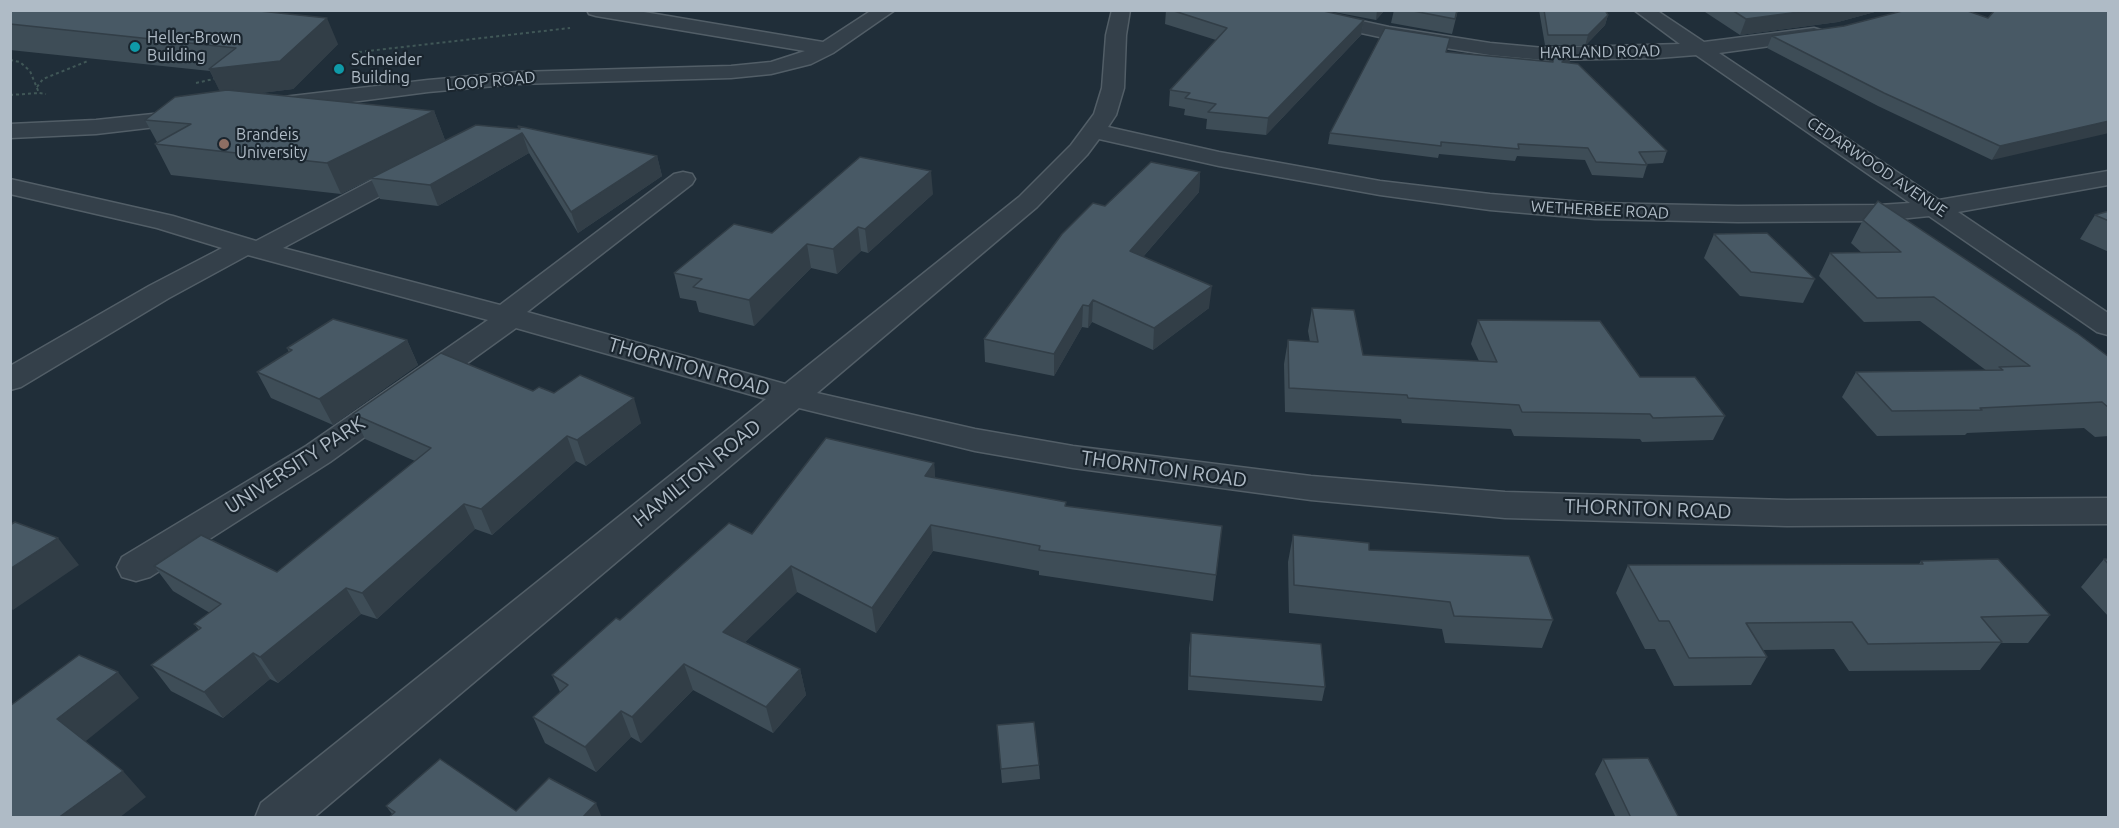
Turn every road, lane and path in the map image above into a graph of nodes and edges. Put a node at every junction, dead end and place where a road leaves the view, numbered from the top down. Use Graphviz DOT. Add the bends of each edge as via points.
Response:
graph roads {
  1 [pos="596,10"];
  2 [pos="886,10"];
  3 [pos="1121,10"];
  4 [pos="1282,10"];
  5 [pos="1643,10"];
  6 [pos="624,14"];
  7 [pos="1828,32"];
  8 [pos="1702,48"];
  9 [pos="826,49"];
  10 [pos="358,52"];
  11 [pos="10,60"];
  12 [pos="88,61"];
  13 [pos="37,87"];
  14 [pos="39,93"];
  15 [pos="10,94"];
  16 [pos="49,94"];
  17 [pos="257,108"];
  18 [pos="212,114"];
  19 [pos="10,131"];
  20 [pos="1095,131"];
  21 [pos="433,158"];
  22 [pos="2109,178"];
  23 [pos="683,179"];
  24 [pos="10,186"];
  25 [pos="1937,208"];
  26 [pos="252,248"];
  27 [pos="507,317"];
  28 [pos="2109,326"];
  29 [pos="10,380"];
  30 [pos="790,396"];
  31 [pos="2109,511"];
  32 [pos="135,567"];
  33 [pos="278,818"];
  1 -- 6 [label="street"];
  2 -- 9 [label="street, LOOP ROAD"];
  3 -- 20 [label="street, HAMILTON ROAD" via="1113,88 1105,115"];
  4 -- 8 [label="street, HARLAND ROAD" via="1389,33 1519,52 1592,55"];
  5 -- 8 [label="street, CEDARWOOD AVENUE"];
  6 -- 9 [label="street"];
  6 -- 10 [label="path" via="592,26"];
  7 -- 8 [label="street, HARLAND ROAD"];
  8 -- 25 [label="street, CEDARWOOD AVENUE"];
  9 -- 17 [label="street, LOOP ROAD" via="804,60 771,68 517,78"];
  11 -- 13 [label="path" via="20,62 30,71"];
  12 -- 13 [label="path" via="43,79"];
  13 -- 14 [label="path"];
  14 -- 15 [label="path"];
  14 -- 16 [label="path"];
  18 -- 19 [label="street" via="144,123"];
  20 -- 25 [label="street, WETHERBEE ROAD" via="1304,176 1532,206 1607,212 1738,214 1848,214"];
  20 -- 30 [label="street, HAMILTON ROAD" via="1028,202"];
  21 -- 26 [label="street"];
  22 -- 25 [label="street, WETHERBEE ROAD"];
  23 -- 27 [label="street, UNIVERSITY PARK"];
  24 -- 26 [label="street, THORNTON ROAD" via="164,222"];
  25 -- 28 [label="street, CEDARWOOD AVENUE"];
  26 -- 27 [label="street, THORNTON ROAD"];
  26 -- 29 [label="street" via="159,292"];
  27 -- 30 [label="street, THORNTON ROAD"];
  27 -- 32 [label="street, UNIVERSITY PARK" via="318,454"];
  30 -- 31 [label="street, THORNTON ROAD" via="975,440 1073,457 1255,482 1432,499 1582,508 1787,513"];
  30 -- 33 [label="street, HAMILTON ROAD"];
}
